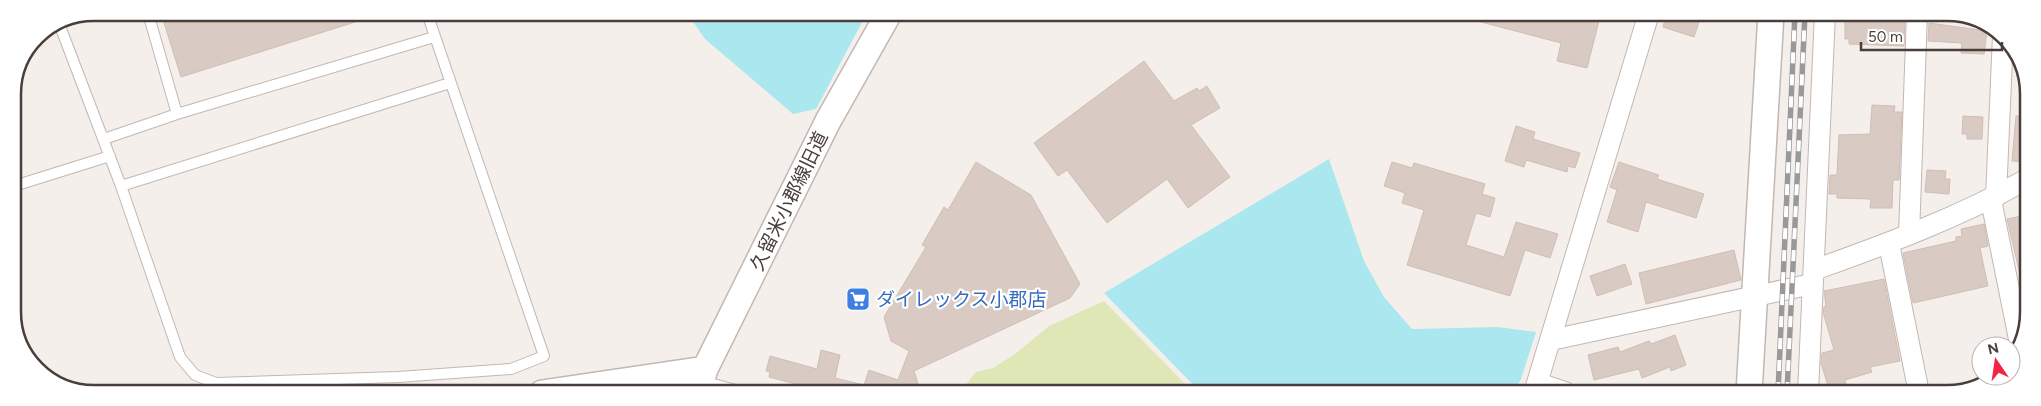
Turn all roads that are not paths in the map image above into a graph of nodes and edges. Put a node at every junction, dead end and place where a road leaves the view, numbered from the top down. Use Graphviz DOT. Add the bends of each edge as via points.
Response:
graph roads {
  1 [pos="151,21"];
  2 [pos="429,21"];
  3 [pos="884,21"];
  4 [pos="1647,21"];
  5 [pos="1772,21"];
  6 [pos="1824,21"];
  7 [pos="1917,21"];
  8 [pos="61,30"];
  9 [pos="434,37"];
  10 [pos="2002,47"];
  11 [pos="450,83"];
  12 [pos="177,114"];
  13 [pos="104,138"];
  14 [pos="110,156"];
  15 [pos="2020,183"];
  16 [pos="21,184"];
  17 [pos="121,186"];
  18 [pos="1993,198"];
  19 [pos="1909,235"];
  20 [pos="1889,244"];
  21 [pos="1813,277"];
  22 [pos="1756,297"];
  23 [pos="2017,330"];
  24 [pos="1551,340"];
  25 [pos="702,381"];
  26 [pos="649,385"];
  27 [pos="717,385"];
  28 [pos="1536,385"];
  29 [pos="1750,385"];
  30 [pos="1808,385"];
  31 [pos="1917,385"];
  1 -- 12 [label="lane"];
  2 -- 9 [label="lane"];
  3 -- 25 [label="street, 久留米小郡線旧道" via="828,120"];
  4 -- 24 [label="street"];
  5 -- 22 [label="street"];
  6 -- 21 [label="street"];
  7 -- 19 [label="street"];
  8 -- 13 [label="lane"];
  9 -- 11 [label="lane"];
  9 -- 12 [label="lane"];
  10 -- 18 [label="street"];
  11 -- 17 [label="lane"];
  11 -- 17 [label="lane" via="544,356 511,369 398,377 216,383 195,375 180,357"];
  12 -- 13 [label="lane"];
  13 -- 14 [label="lane"];
  14 -- 16 [label="lane"];
  14 -- 17 [label="lane"];
  15 -- 18 [label="street"];
  18 -- 19 [label="street"];
  18 -- 23 [label="street"];
  19 -- 20 [label="street"];
  20 -- 21 [label="street"];
  20 -- 31 [label="street"];
  21 -- 22 [label="street"];
  21 -- 30 [label="street"];
  22 -- 24 [label="street"];
  22 -- 29 [label="street"];
  24 -- 28 [label="street"];
  25 -- 26 [label="street"];
  25 -- 27 [label="lane"];
}
